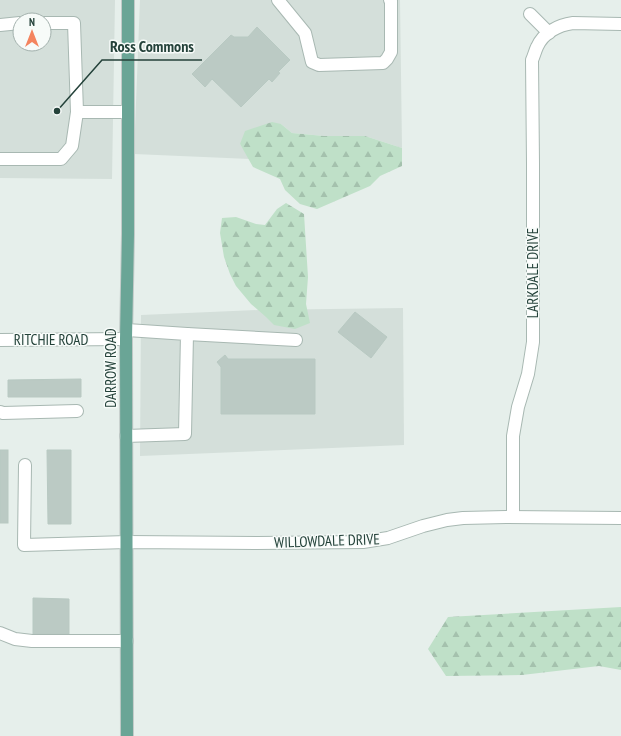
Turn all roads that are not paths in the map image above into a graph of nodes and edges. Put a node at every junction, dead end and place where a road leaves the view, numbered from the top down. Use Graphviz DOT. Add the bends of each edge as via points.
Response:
graph roads {
  1 [pos="128,0"];
  2 [pos="278,0"];
  3 [pos="390,0"];
  4 [pos="530,14"];
  5 [pos="52,23"];
  6 [pos="12,24"];
  7 [pos="621,24"];
  8 [pos="0,25"];
  9 [pos="549,32"];
  10 [pos="77,112"];
  11 [pos="128,112"];
  12 [pos="0,159"];
  13 [pos="187,334"];
  14 [pos="126,335"];
  15 [pos="0,340"];
  16 [pos="296,340"];
  17 [pos="76,411"];
  18 [pos="0,412"];
  19 [pos="126,436"];
  20 [pos="25,465"];
  21 [pos="512,517"];
  22 [pos="621,518"];
  23 [pos="127,542"];
  24 [pos="0,634"];
  25 [pos="127,641"];
  26 [pos="127,736"];
  1 -- 11 [label="main road, DARROW ROAD"];
  2 -- 3 [label="street" via="306,33 312,62 319,65 383,63 391,52"];
  4 -- 9 [label="street"];
  5 -- 10 [label="street" via="74,24"];
  6 -- 8 [label="street"];
  7 -- 9 [label="street" via="573,23"];
  9 -- 21 [label="street, LARKDALE DRIVE" via="540,42 532,60 533,342 513,436"];
  10 -- 11 [label="street"];
  10 -- 12 [label="street" via="72,146 60,159"];
  11 -- 14 [label="main road, DARROW ROAD"];
  13 -- 14 [label="street, RITCHIE ROAD"];
  13 -- 16 [label="street, RITCHIE ROAD"];
  13 -- 19 [label="street" via="184,434"];
  14 -- 15 [label="street, RITCHIE ROAD"];
  14 -- 19 [label="main road, DARROW ROAD"];
  17 -- 18 [label="street"];
  19 -- 23 [label="main road, DARROW ROAD"];
  20 -- 23 [label="street, WILLOWDALE DRIVE" via="24,545"];
  21 -- 22 [label="street, WILLOWDALE DRIVE"];
  21 -- 23 [label="street, WILLOWDALE DRIVE" via="447,520 388,538 363,542"];
  23 -- 25 [label="main road, DARROW ROAD"];
  24 -- 25 [label="street" via="32,641"];
  25 -- 26 [label="main road, DARROW ROAD"];
}
